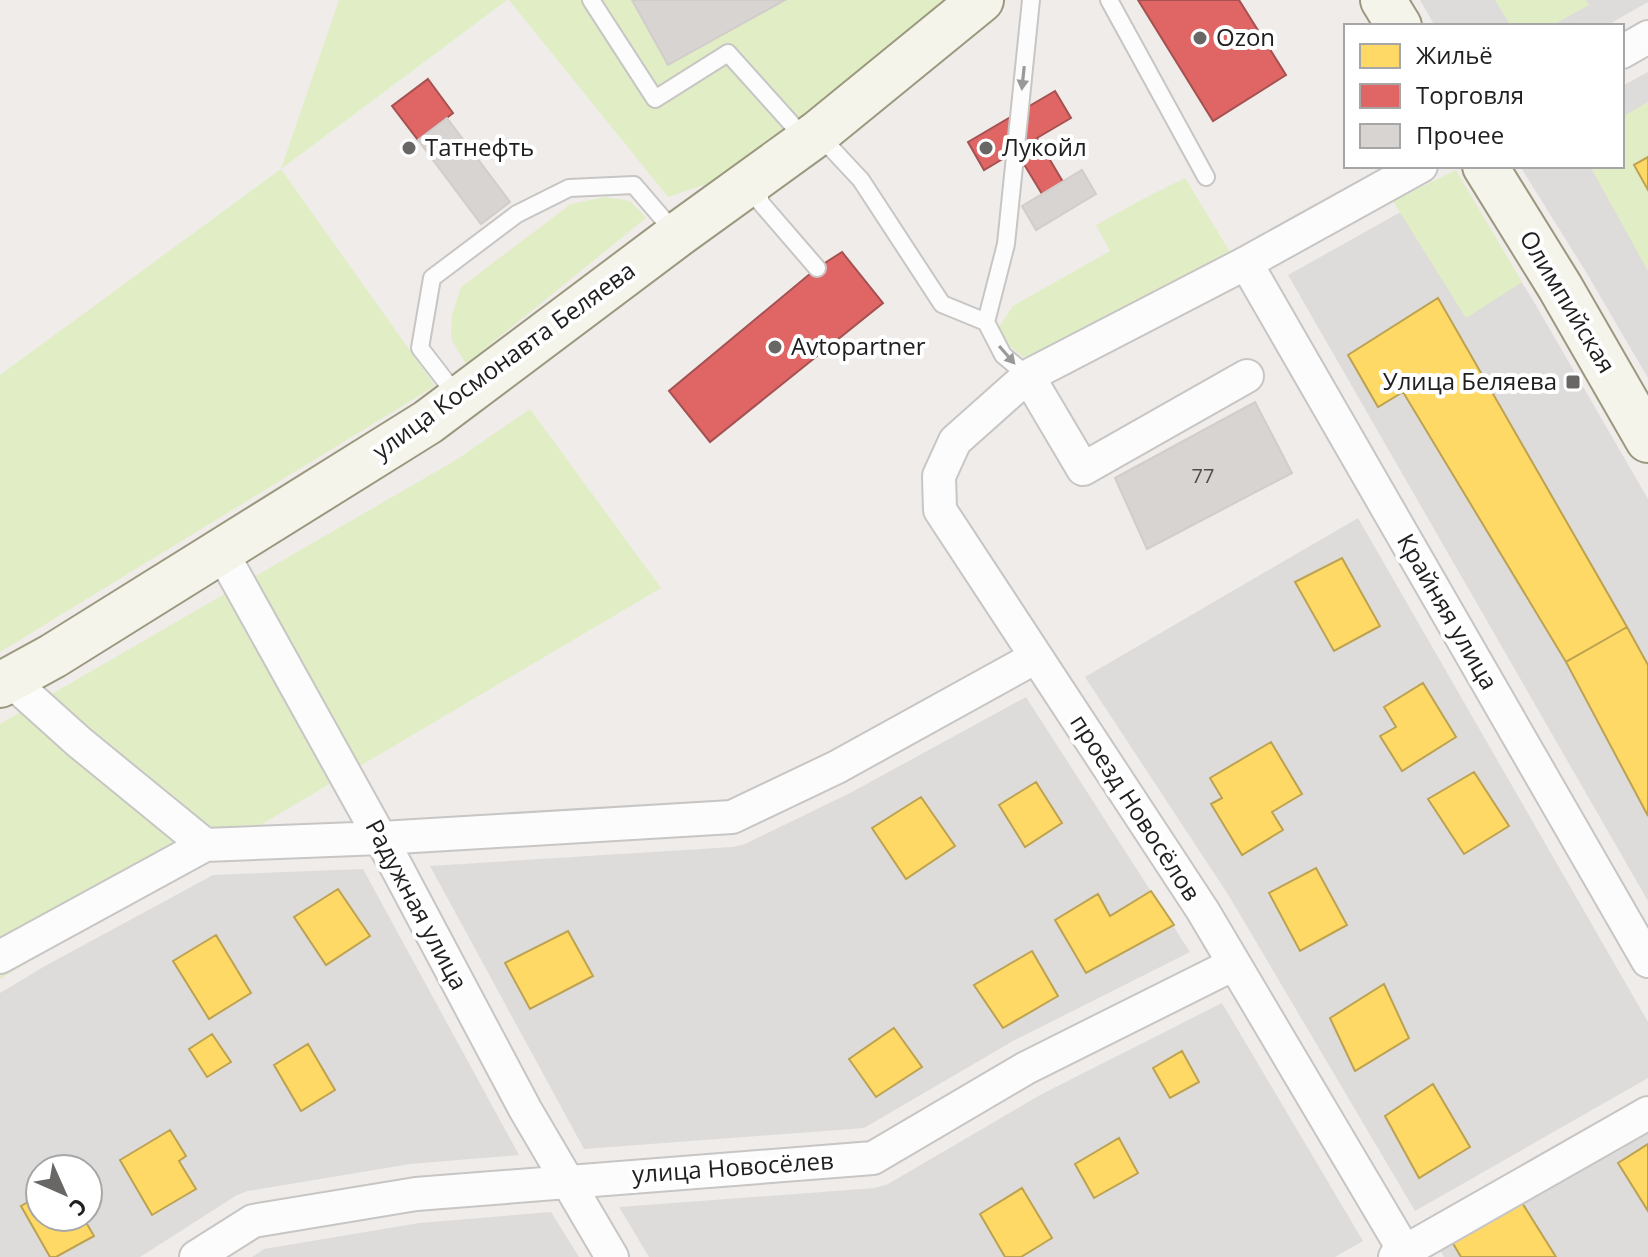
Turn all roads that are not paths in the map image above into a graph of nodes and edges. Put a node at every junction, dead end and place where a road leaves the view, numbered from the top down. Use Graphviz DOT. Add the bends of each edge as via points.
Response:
graph roads {
  1 [pos="591,0"];
  2 [pos="981,0"];
  3 [pos="1031,0"];
  4 [pos="1109,0"];
  5 [pos="1383,0"];
  6 [pos="1398,24"];
  7 [pos="1648,37"];
  8 [pos="1624,51"];
  9 [pos="813,138"];
  10 [pos="1417,168"];
  11 [pos="1486,168"];
  12 [pos="760,176"];
  13 [pos="1206,177"];
  14 [pos="677,235"];
  15 [pos="1246,263"];
  16 [pos="817,268"];
  17 [pos="986,322"];
  18 [pos="1028,376"];
  19 [pos="1247,376"];
  20 [pos="460,399"];
  21 [pos="1648,440"];
  22 [pos="221,551"];
  23 [pos="1036,657"];
  24 [pos="5,682"];
  25 [pos="381,838"];
  26 [pos="205,845"];
  27 [pos="0,957"];
  28 [pos="1648,961"];
  29 [pos="1234,964"];
  30 [pos="1648,1113"];
  31 [pos="567,1181"];
  32 [pos="1403,1255"];
  33 [pos="196,1257"];
  34 [pos="612,1257"];
  1 -- 9 [label="lane" via="655,99 728,53"];
  2 -- 9 [label="street, улица Космонавта Беляева"];
  3 -- 17 [label="lane, one-way" via="1006,244"];
  4 -- 13 [label="lane"];
  5 -- 6 [label="street"];
  7 -- 8 [label="street"];
  9 -- 12 [label="street, улица Космонавта Беляева"];
  9 -- 17 [label="lane" via="861,180 942,304"];
  10 -- 15 [label="street, проезд Новосёлов"];
  11 -- 21 [label="street, Олимпийская"];
  12 -- 14 [label="street, улица Космонавта Беляева"];
  12 -- 16 [label="lane" via="760,202"];
  14 -- 20 [label="street, улица Космонавта Беляева"];
  14 -- 20 [label="lane" via="634,185 569,188 517,214 432,278 420,348"];
  15 -- 18 [label="street, проезд Новосёлов"];
  15 -- 28 [label="street, Крайняя улица"];
  17 -- 18 [label="lane, one-way" via="1003,355"];
  18 -- 19 [label="street" via="1083,469"];
  18 -- 23 [label="street, проезд Новосёлов" via="955,441 939,476 940,510"];
  20 -- 22 [label="street, улица Космонавта Беляева"];
  22 -- 24 [label="street, улица Космонавта Беляева"];
  22 -- 25 [label="street, Радужная улица"];
  23 -- 25 [label="street" via="837,767 732,817"];
  23 -- 29 [label="street, проезд Новосёлов"];
  24 -- 26 [label="street"];
  25 -- 26 [label="street"];
  25 -- 31 [label="street, Радужная улица"];
  26 -- 27 [label="street"];
  29 -- 31 [label="street, улица Новосёлев" via="1026,1068 873,1158"];
  29 -- 32 [label="street, проезд Новосёлов"];
  30 -- 32 [label="street"];
  31 -- 33 [label="street, улица Новосёлев" via="416,1194 253,1221"];
  31 -- 34 [label="street, Радужная улица"];
}
